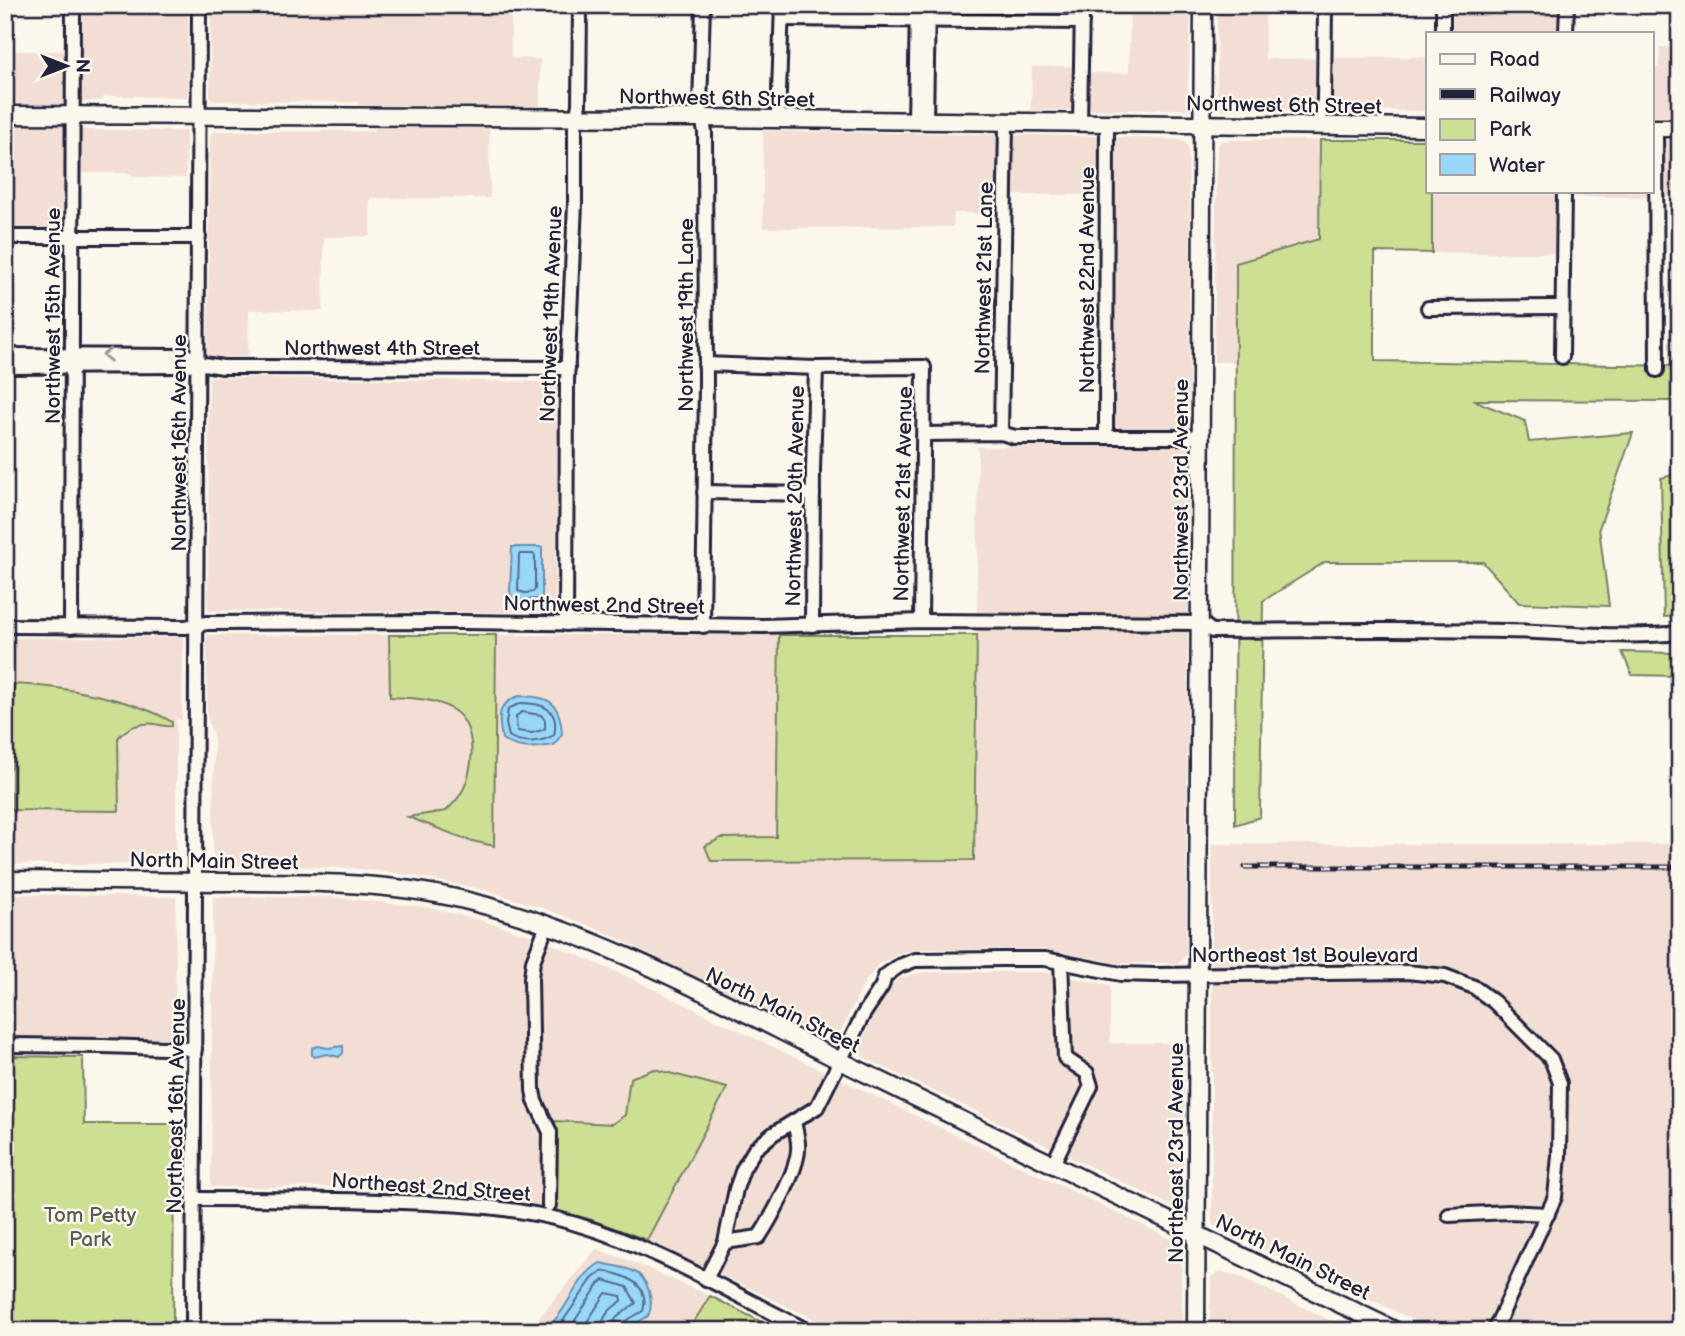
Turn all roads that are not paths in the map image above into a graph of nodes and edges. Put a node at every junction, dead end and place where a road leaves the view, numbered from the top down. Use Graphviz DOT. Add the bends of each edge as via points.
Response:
graph roads {
  1 [pos="73,5"];
  2 [pos="200,5"];
  3 [pos="580,5"];
  4 [pos="704,5"];
  5 [pos="782,5"];
  6 [pos="917,5"];
  7 [pos="928,5"];
  8 [pos="1082,5"];
  9 [pos="1203,5"];
  10 [pos="1325,5"];
  11 [pos="1443,5"];
  12 [pos="1567,5"];
  13 [pos="782,19"];
  14 [pos="922,20"];
  15 [pos="1082,22"];
  16 [pos="1443,32"];
  17 [pos="1566,32"];
  18 [pos="5,115"];
  19 [pos="73,115"];
  20 [pos="198,116"];
  21 [pos="576,118"];
  22 [pos="702,118"];
  23 [pos="778,120"];
  24 [pos="920,121"];
  25 [pos="1006,123"];
  26 [pos="1080,124"];
  27 [pos="1107,124"];
  28 [pos="1202,125"];
  29 [pos="1318,127"];
  30 [pos="1426,127"];
  31 [pos="1654,128"];
  32 [pos="1680,128"];
  33 [pos="1564,192"];
  34 [pos="5,237"];
  35 [pos="72,237"];
  36 [pos="199,237"];
  37 [pos="1562,307"];
  38 [pos="1428,308"];
  39 [pos="5,355"];
  40 [pos="1562,357"];
  41 [pos="72,361"];
  42 [pos="197,363"];
  43 [pos="705,364"];
  44 [pos="5,367"];
  45 [pos="568,368"];
  46 [pos="816,369"];
  47 [pos="1657,370"];
  48 [pos="1001,433"];
  49 [pos="925,434"];
  50 [pos="1105,436"];
  51 [pos="1202,437"];
  52 [pos="704,492"];
  53 [pos="813,494"];
  54 [pos="921,621"];
  55 [pos="1201,622"];
  56 [pos="566,624"];
  57 [pos="198,625"];
  58 [pos="812,625"];
  59 [pos="5,626"];
  60 [pos="71,626"];
  61 [pos="703,626"];
  62 [pos="1680,633"];
  63 [pos="5,880"];
  64 [pos="197,881"];
  65 [pos="547,925"];
  66 [pos="1061,962"];
  67 [pos="1199,975"];
  68 [pos="5,1045"];
  69 [pos="195,1049"];
  70 [pos="841,1061"];
  71 [pos="794,1122"];
  72 [pos="1052,1166"];
  73 [pos="194,1199"];
  74 [pos="549,1205"];
  75 [pos="1548,1214"];
  76 [pos="1449,1215"];
  77 [pos="1197,1233"];
  78 [pos="725,1242"];
  79 [pos="706,1279"];
  80 [pos="193,1331"];
  81 [pos="809,1331"];
  82 [pos="1196,1331"];
  83 [pos="1396,1331"];
  84 [pos="1494,1331"];
  1 -- 19 [label="street, Northwest 15th Avenue"];
  2 -- 20 [label="street, Northwest 16th Avenue"];
  3 -- 21 [label="street, Northwest 19th Avenue"];
  4 -- 22 [label="street, Northwest 19th Lane"];
  5 -- 13 [label="street"];
  6 -- 14 [label="street"];
  7 -- 14 [label="street"];
  8 -- 15 [label="street"];
  9 -- 28 [label="main road, Northwest 23rd Avenue"];
  10 -- 29 [label="street" via="1324,100"];
  11 -- 16 [label="street"];
  12 -- 17 [label="street"];
  13 -- 14 [label="street"];
  13 -- 23 [label="street"];
  14 -- 15 [label="street"];
  14 -- 24 [label="street"];
  15 -- 26 [label="street"];
  18 -- 19 [label="main road, Northwest 6th Street"];
  19 -- 20 [label="main road, Northwest 6th Street"];
  19 -- 35 [label="street, Northwest 15th Avenue"];
  20 -- 21 [label="main road, Northwest 6th Street"];
  20 -- 36 [label="street, Northwest 16th Avenue"];
  21 -- 22 [label="main road, Northwest 6th Street"];
  21 -- 45 [label="street, Northwest 19th Avenue"];
  22 -- 23 [label="main road, Northwest 6th Street"];
  22 -- 43 [label="street, Northwest 19th Lane"];
  23 -- 24 [label="main road, Northwest 6th Street"];
  24 -- 25 [label="main road, Northwest 6th Street"];
  25 -- 26 [label="main road, Northwest 6th Street"];
  25 -- 48 [label="street, Northwest 21st Lane"];
  26 -- 27 [label="main road, Northwest 6th Street"];
  27 -- 28 [label="main road, Northwest 6th Street"];
  27 -- 50 [label="street, Northwest 22nd Avenue"];
  28 -- 29 [label="main road, Northwest 6th Street"];
  28 -- 51 [label="main road, Northwest 23rd Avenue"];
  29 -- 30 [label="main road, Northwest 6th Street"];
  31 -- 32 [label="main road"];
  31 -- 47 [label="street"];
  33 -- 37 [label="street"];
  34 -- 35 [label="street"];
  35 -- 36 [label="street"];
  35 -- 41 [label="street, Northwest 15th Avenue"];
  36 -- 42 [label="street, Northwest 16th Avenue"];
  37 -- 38 [label="street"];
  37 -- 40 [label="street"];
  39 -- 41 [label="street, Northwest 4th Street"];
  41 -- 42 [label="street, Northwest 4th Street"];
  41 -- 44 [label="street, Northwest 4th Street"];
  41 -- 60 [label="street, Northwest 15th Avenue"];
  42 -- 45 [label="street, Northwest 4th Street" via="223,367"];
  42 -- 57 [label="street, Northwest 16th Avenue"];
  43 -- 46 [label="street"];
  43 -- 52 [label="street, Northwest 19th Lane"];
  45 -- 56 [label="street, Northwest 19th Avenue"];
  46 -- 49 [label="street, Northwest 21st Avenue" via="924,367"];
  46 -- 53 [label="street, Northwest 20th Avenue"];
  48 -- 49 [label="street"];
  48 -- 50 [label="street" via="1015,437"];
  49 -- 54 [label="street, Northwest 21st Avenue"];
  50 -- 51 [label="street"];
  51 -- 55 [label="main road, Northwest 23rd Avenue"];
  52 -- 53 [label="street"];
  52 -- 61 [label="street, Northwest 19th Lane"];
  53 -- 58 [label="street, Northwest 20th Avenue"];
  54 -- 55 [label="street, Northwest 2nd Street"];
  54 -- 58 [label="street, Northwest 2nd Street"];
  55 -- 62 [label="street, Northwest 2nd Street" via="1212,631 1407,629 1646,637"];
  55 -- 67 [label="main road, Northwest 23rd Avenue"];
  56 -- 57 [label="street, Northwest 2nd Street"];
  56 -- 61 [label="street, Northwest 2nd Street"];
  57 -- 60 [label="street, Northwest 2nd Street"];
  57 -- 64 [label="street, Northwest 16th Avenue"];
  58 -- 61 [label="street, Northwest 2nd Street"];
  59 -- 60 [label="street, Northwest 2nd Street"];
  63 -- 64 [label="main road, North Main Street"];
  64 -- 65 [label="main road, North Main Street" via="397,889 460,900"];
  64 -- 69 [label="street, Northeast 16th Avenue"];
  65 -- 70 [label="main road, North Main Street" via="636,961"];
  65 -- 74 [label="street" via="531,978 533,1090 550,1132"];
  66 -- 67 [label="street, Northeast 1st Boulevard" via="1121,974"];
  66 -- 70 [label="street, Northeast 1st Boulevard" via="907,962 885,976"];
  66 -- 72 [label="street" via="1065,1058 1087,1073 1091,1086"];
  67 -- 75 [label="street, Northeast 1st Boulevard" via="1408,972 1445,976 1474,987 1551,1059 1560,1083 1559,1156 1555,1197"];
  67 -- 77 [label="main road, Northeast 23rd Avenue"];
  68 -- 69 [label="street"];
  69 -- 73 [label="street, Northeast 16th Avenue"];
  70 -- 71 [label="street, Northeast 1st Boulevard" via="817,1107"];
  70 -- 72 [label="main road, North Main Street"];
  71 -- 78 [label="street, Northeast 1st Boulevard" via="773,1134 749,1159 736,1189"];
  71 -- 78 [label="street" via="799,1148 796,1164 769,1223 759,1237"];
  72 -- 77 [label="main road, North Main Street"];
  73 -- 79 [label="street, Northeast 2nd Street" via="324,1199 536,1213 623,1240"];
  73 -- 80 [label="street, Northeast 16th Avenue"];
  75 -- 76 [label="street"];
  75 -- 84 [label="street, Northeast 1st Boulevard"];
  77 -- 82 [label="main road, Northeast 23rd Avenue"];
  77 -- 83 [label="main road, North Main Street"];
  78 -- 79 [label="street, Northeast 1st Boulevard"];
  79 -- 81 [label="street, Northeast 2nd Street"];
}
